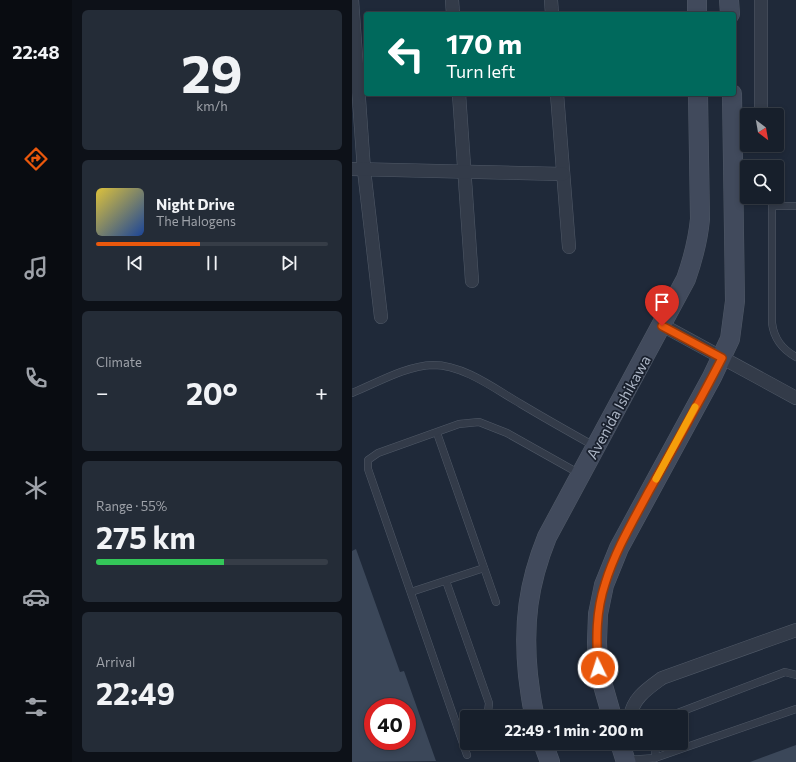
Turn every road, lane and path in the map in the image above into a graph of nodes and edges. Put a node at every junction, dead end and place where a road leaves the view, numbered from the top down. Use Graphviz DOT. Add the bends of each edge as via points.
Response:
graph roads {
  1 [pos="352,0"];
  2 [pos="452,0"];
  3 [pos="551,0"];
  4 [pos="697,0"];
  5 [pos="729,0"];
  6 [pos="761,0"];
  7 [pos="453,12"];
  8 [pos="552,12"];
  9 [pos="697,12"];
  10 [pos="730,12"];
  11 [pos="459,96"];
  12 [pos="557,96"];
  13 [pos="698,96"];
  14 [pos="732,96"];
  15 [pos="761,108"];
  16 [pos="358,170"];
  17 [pos="464,172"];
  18 [pos="563,174"];
  19 [pos="796,206"];
  20 [pos="569,247"];
  21 [pos="472,281"];
  22 [pos="381,317"];
  23 [pos="662,326"];
  24 [pos="796,356"];
  25 [pos="722,358"];
  26 [pos="352,393"];
  27 [pos="796,398"];
  28 [pos="437,433"];
  29 [pos="596,447"];
  30 [pos="580,474"];
  31 [pos="484,568"];
  32 [pos="446,581"];
  33 [pos="411,592"];
  34 [pos="496,602"];
  35 [pos="796,630"];
  36 [pos="796,675"];
  37 [pos="796,709"];
  38 [pos="488,710"];
  39 [pos="534,710"];
  40 [pos="610,710"];
  41 [pos="631,710"];
  42 [pos="685,710"];
  43 [pos="460,724"];
  44 [pos="457,725"];
  45 [pos="546,750"];
  46 [pos="655,750"];
  47 [pos="625,752"];
  48 [pos="468,755"];
  49 [pos="654,758"];
  50 [pos="550,762"];
  1 -- 16 [label="street"];
  2 -- 7 [label="street"];
  3 -- 8 [label="street"];
  4 -- 9 [label="street"];
  5 -- 10 [label="street"];
  6 -- 15 [label="street"];
  11 -- 17 [label="street"];
  12 -- 18 [label="street"];
  13 -- 23 [label="street, Avenida Ishikawa" via="699,237 686,279"];
  14 -- 25 [label="street" via="735,301 730,339"];
  16 -- 17 [label="street"];
  16 -- 22 [label="street"];
  17 -- 18 [label="street"];
  17 -- 21 [label="street"];
  18 -- 20 [label="street"];
  19 -- 24 [label="lane" via="772,206 772,323 780,344"];
  23 -- 25 [label="street"];
  23 -- 29 [label="street, Avenida Ishikawa"];
  25 -- 27 [label="street"];
  25 -- 40 [label="street" via="619,548 604,585 598,614 598,668"];
  26 -- 29 [label="lane" via="410,369 444,366 484,383"];
  28 -- 30 [label="lane" via="469,422 487,424"];
  28 -- 31 [label="lane"];
  28 -- 33 [label="lane" via="371,456 367,465"];
  29 -- 30 [label="street, Avenida Ishikawa"];
  30 -- 39 [label="street, Avenida Ishikawa" via="547,537 532,583 526,622 526,654"];
  31 -- 32 [label="lane"];
  31 -- 34 [label="lane"];
  32 -- 33 [label="lane"];
  32 -- 38 [label="lane" via="489,703"];
  33 -- 44 [label="lane"];
  35 -- 41 [label="street" via="662,678 647,688 632,705"];
  36 -- 42 [label="lane" via="785,672"];
  37 -- 49 [label="lane"];
  43 -- 44 [label="lane"];
  44 -- 48 [label="lane"];
  45 -- 50 [label="street"];
  46 -- 49 [label="lane"];
  47 -- 49 [label="lane"];
}
